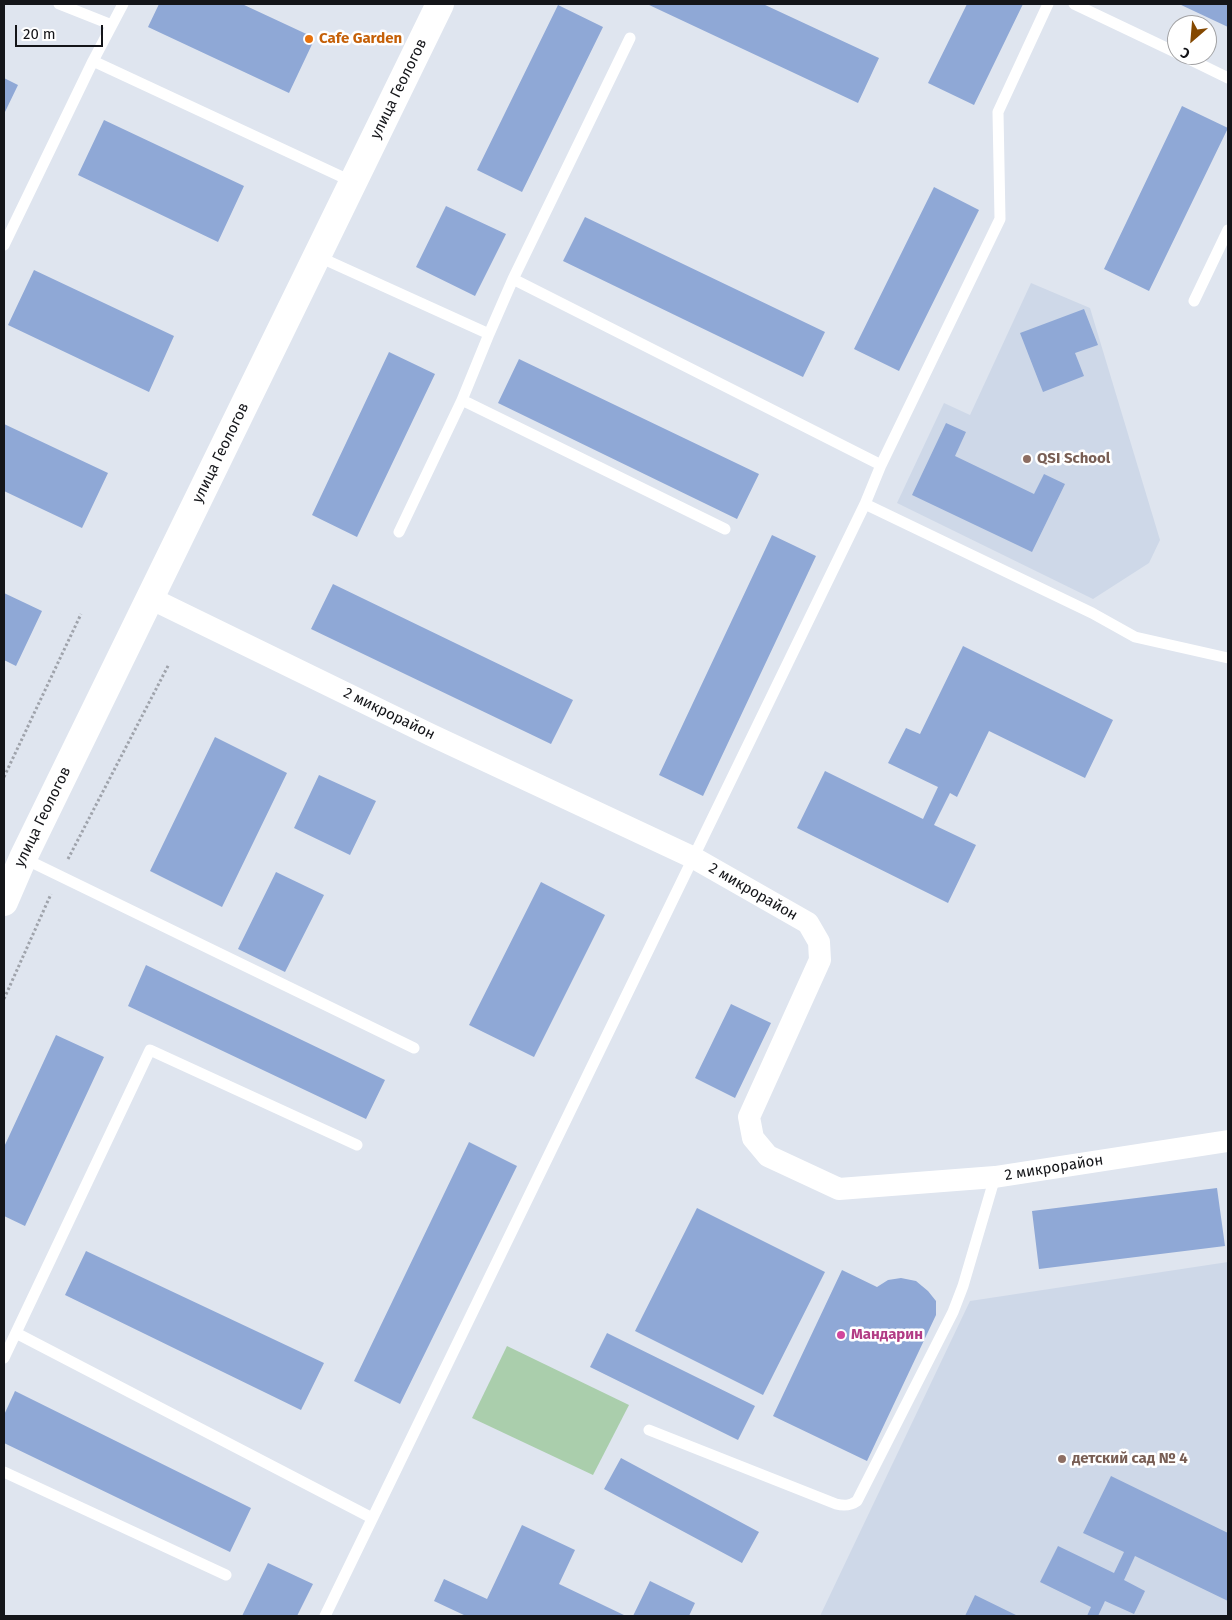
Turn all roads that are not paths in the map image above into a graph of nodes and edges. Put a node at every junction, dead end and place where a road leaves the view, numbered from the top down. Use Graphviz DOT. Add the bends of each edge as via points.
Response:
graph roads {
  1 [pos="60,4"];
  2 [pos="123,4"];
  3 [pos="440,4"];
  4 [pos="1048,4"];
  5 [pos="1074,4"];
  6 [pos="112,25"];
  7 [pos="630,38"];
  8 [pos="1167,48"];
  9 [pos="93,61"];
  10 [pos="1201,65"];
  11 [pos="1228,78"];
  12 [pos="353,182"];
  13 [pos="1228,230"];
  14 [pos="4,246"];
  15 [pos="317,256"];
  16 [pos="513,278"];
  17 [pos="1194,301"];
  18 [pos="489,334"];
  19 [pos="462,400"];
  20 [pos="882,465"];
  21 [pos="865,504"];
  22 [pos="725,529"];
  23 [pos="399,532"];
  24 [pos="150,598"];
  25 [pos="1228,658"];
  26 [pos="23,858"];
  27 [pos="694,858"];
  28 [pos="4,902"];
  29 [pos="414,1048"];
  30 [pos="1228,1141"];
  31 [pos="357,1145"];
  32 [pos="995,1177"];
  33 [pos="16,1333"];
  34 [pos="4,1358"];
  35 [pos="649,1430"];
  36 [pos="4,1472"];
  37 [pos="372,1518"];
  38 [pos="226,1574"];
  39 [pos="324,1616"];
  1 -- 6 [label="lane"];
  2 -- 6 [label="lane"];
  3 -- 12 [label="street, улица Геологов"];
  4 -- 20 [label="lane" via="998,112 1000,219"];
  5 -- 8 [label="lane"];
  6 -- 9 [label="lane"];
  7 -- 16 [label="lane"];
  9 -- 12 [label="lane"];
  9 -- 14 [label="lane"];
  10 -- 11 [label="lane"];
  12 -- 15 [label="street, улица Геологов"];
  13 -- 17 [label="lane"];
  15 -- 18 [label="lane"];
  15 -- 24 [label="street, улица Геологов"];
  16 -- 18 [label="lane"];
  16 -- 20 [label="lane"];
  18 -- 19 [label="lane"];
  19 -- 22 [label="lane"];
  19 -- 23 [label="lane"];
  20 -- 21 [label="lane"];
  21 -- 25 [label="lane" via="1135,636"];
  21 -- 27 [label="lane"];
  24 -- 26 [label="street, улица Геологов"];
  24 -- 27 [label="street, 2 микрорайон"];
  26 -- 28 [label="street, улица Геологов"];
  26 -- 29 [label="lane"];
  27 -- 32 [label="street, 2 микрорайон" via="808,923 820,942 820,960 749,1117 753,1138 768,1156 839,1189"];
  27 -- 37 [label="lane"];
  30 -- 32 [label="street, 2 микрорайон"];
  31 -- 33 [label="lane" via="150,1050"];
  32 -- 35 [label="lane" via="953,1312 857,1501 852,1505 836,1504"];
  33 -- 34 [label="lane"];
  33 -- 37 [label="lane"];
  36 -- 38 [label="lane"];
  37 -- 39 [label="lane"];
}
